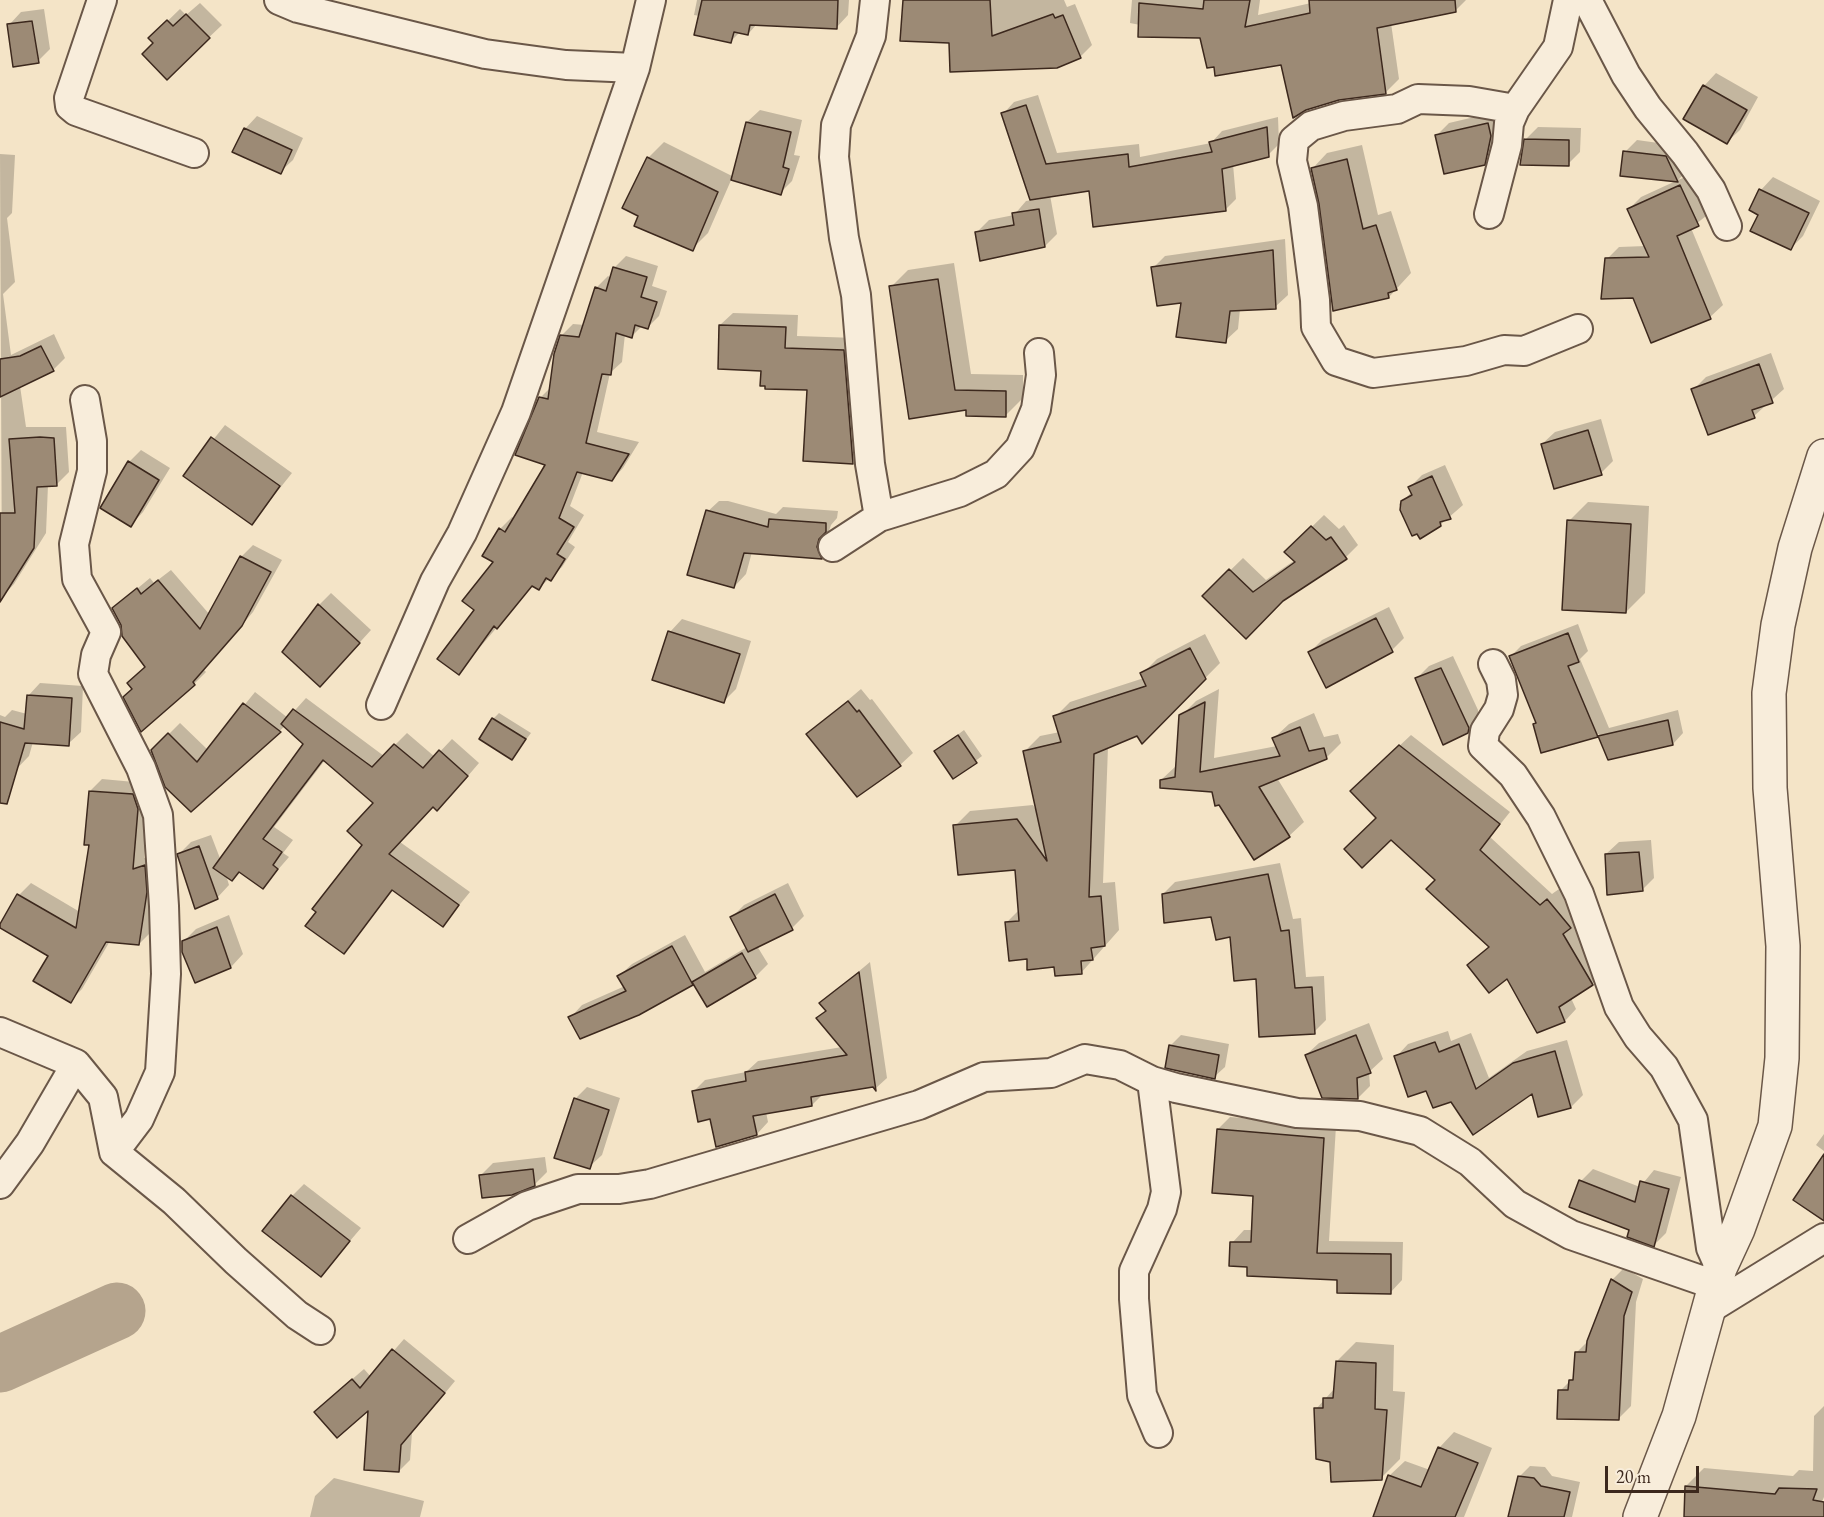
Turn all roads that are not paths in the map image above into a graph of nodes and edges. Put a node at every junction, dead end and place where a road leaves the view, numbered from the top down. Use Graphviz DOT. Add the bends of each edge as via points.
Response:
graph roads {
  1 [pos="102,0"];
  2 [pos="279,0"];
  3 [pos="651,0"];
  4 [pos="875,0"];
  5 [pos="1568,0"];
  6 [pos="1587,0"];
  7 [pos="635,68"];
  8 [pos="1515,109"];
  9 [pos="194,153"];
  10 [pos="1489,214"];
  11 [pos="1727,226"];
  12 [pos="1578,329"];
  13 [pos="1039,353"];
  14 [pos="85,400"];
  15 [pos="1824,456"];
  16 [pos="879,518"];
  17 [pos="834,547"];
  18 [pos="1493,664"];
  19 [pos="381,705"];
  20 [pos="0,1032"];
  21 [pos="76,1064"];
  22 [pos="1152,1081"];
  23 [pos="114,1152"];
  24 [pos="0,1184"];
  25 [pos="1824,1238"];
  26 [pos="468,1239"];
  27 [pos="1715,1288"];
  28 [pos="320,1330"];
  29 [pos="1158,1433"];
  30 [pos="1640,1517"];
  1 -- 9 [label="street" via="69,98 70,106"];
  2 -- 7 [label="street" via="485,54 566,65"];
  3 -- 7 [label="street"];
  4 -- 16 [label="street" via="871,36 836,125 834,157 856,295 870,464"];
  5 -- 8 [label="street" via="1558,47"];
  6 -- 11 [label="street" via="1626,75 1711,190"];
  7 -- 19 [label="street" via="516,412"];
  8 -- 10 [label="street"];
  8 -- 12 [label="street" via="1469,101 1418,99 1397,109 1344,116 1311,126 1293,140 1292,161 1303,206 1316,327 1336,361 1373,373 1466,361 1504,350 1524,351"];
  13 -- 16 [label="street" via="1041,375 1036,409 1020,448 996,474 960,492"];
  14 -- 23 [label="street" via="92,471 74,544 77,579 106,632 93,674 141,768 158,815 165,906 166,974 160,1072 139,1119"];
  15 -- 27 [label="street" via="1795,549 1778,626 1769,693 1770,788 1783,946 1782,1058 1775,1126"];
  16 -- 17 [label="street"];
  18 -- 27 [label="street" via="1503,695 1485,731 1484,746 1514,775 1541,817 1579,894 1619,1007 1638,1038 1664,1067 1693,1120"];
  20 -- 21 [label="street"];
  21 -- 23 [label="street" via="103,1097"];
  21 -- 24 [label="street" via="30,1143"];
  22 -- 26 [label="street" via="1120,1065 1085,1059 1051,1072 984,1077 919,1105 773,1150 650,1184 578,1190 527,1206"];
  22 -- 27 [label="street" via="1297,1113 1360,1116 1420,1131 1470,1162 1515,1204 1571,1235"];
  22 -- 29 [label="street" via="1166,1192 1134,1271 1134,1299 1142,1395"];
  23 -- 28 [label="street" via="174,1201 297,1315"];
  25 -- 27 [label="street"];
  27 -- 30 [label="street" via="1679,1416"];
}
